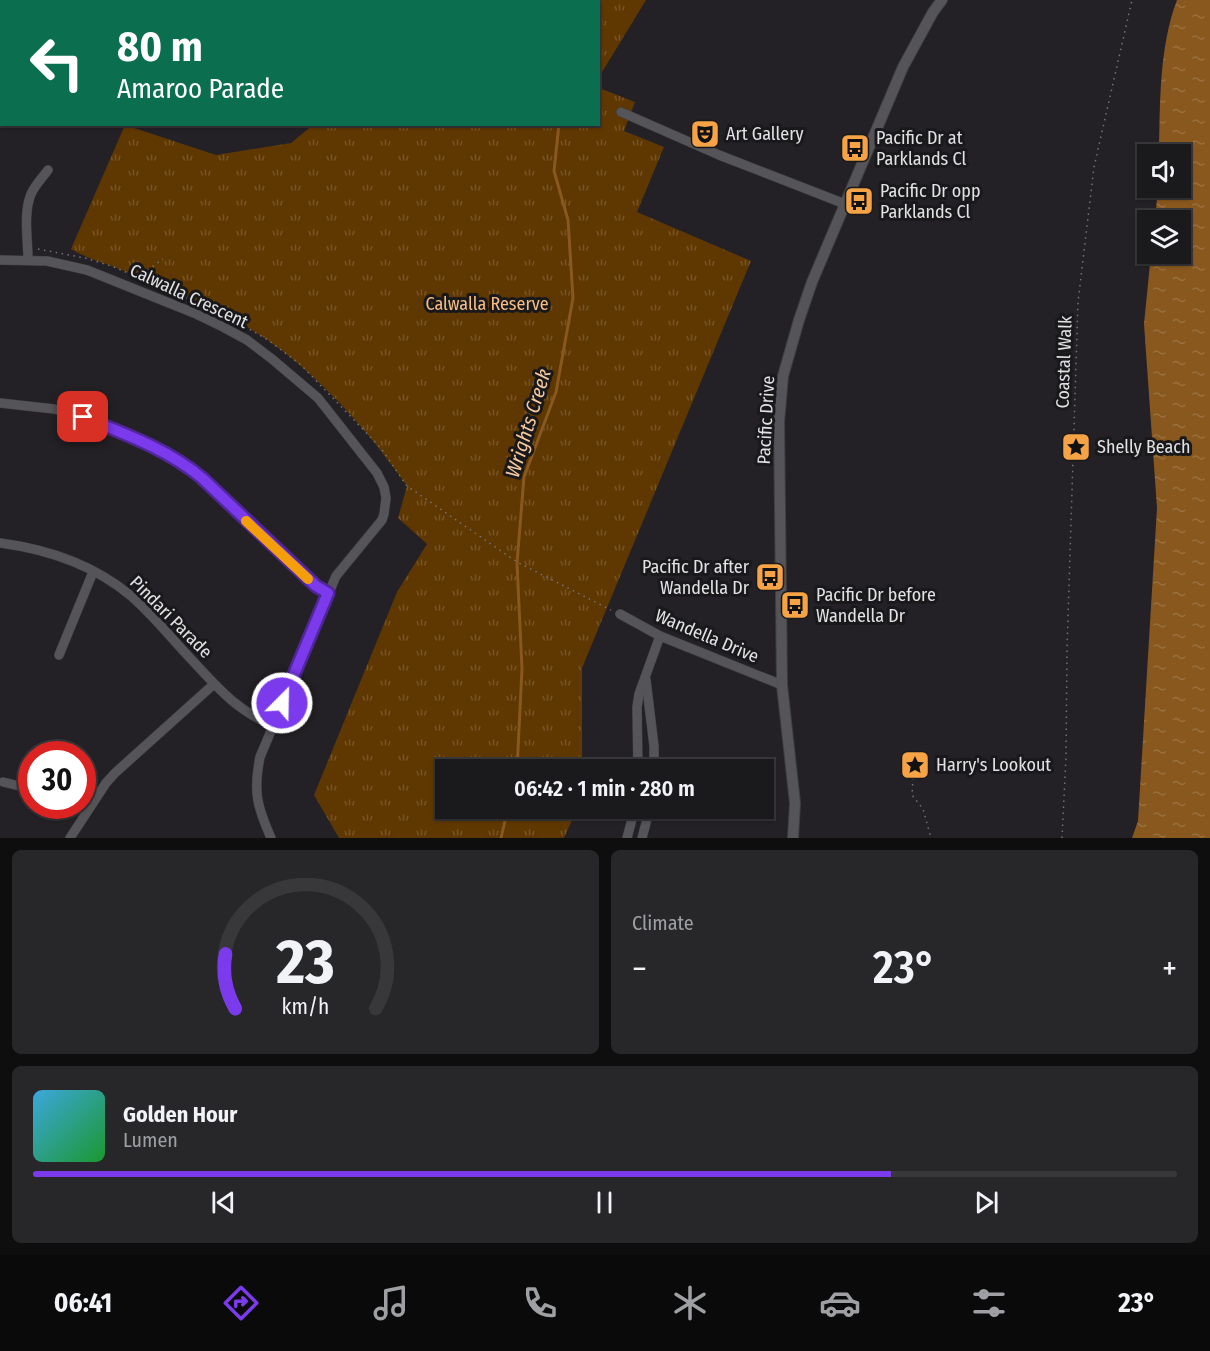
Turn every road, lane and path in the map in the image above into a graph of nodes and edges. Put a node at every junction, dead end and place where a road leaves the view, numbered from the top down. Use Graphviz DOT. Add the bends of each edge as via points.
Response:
graph roads {
  1 [pos="942,0"];
  2 [pos="1132,0"];
  3 [pos="621,112"];
  4 [pos="48,170"];
  5 [pos="845,204"];
  6 [pos="163,259"];
  7 [pos="0,260"];
  8 [pos="28,260"];
  9 [pos="138,277"];
  10 [pos="0,403"];
  11 [pos="0,543"];
  12 [pos="93,572"];
  13 [pos="328,593"];
  14 [pos="620,614"];
  15 [pos="660,636"];
  16 [pos="59,656"];
  17 [pos="646,680"];
  18 [pos="214,684"];
  19 [pos="782,685"];
  20 [pos="272,725"];
  21 [pos="638,759"];
  22 [pos="654,759"];
  23 [pos="913,778"];
  24 [pos="3,782"];
  25 [pos="18,786"];
  26 [pos="96,798"];
  27 [pos="82,819"];
  28 [pos="632,819"];
  29 [pos="647,819"];
  30 [pos="70,838"];
  31 [pos="271,838"];
  32 [pos="627,838"];
  33 [pos="642,838"];
  34 [pos="793,838"];
  35 [pos="931,838"];
  36 [pos="1062,838"];
  1 -- 5 [label="street, Pacific Drive" via="903,67"];
  2 -- 36 [label="path, Coastal Walk" via="1094,167 1078,302"];
  3 -- 5 [label="street"];
  4 -- 8 [label="street" via="30,199"];
  5 -- 19 [label="street, Pacific Drive" via="806,301 783,376 779,422"];
  6 -- 9 [label="path"];
  7 -- 8 [label="street, Calwalla Crescent"];
  8 -- 13 [label="street, Calwalla Crescent" via="87,270 214,322 255,346 318,398 368,459 386,498 381,520 342,567"];
  10 -- 13 [label="street" via="54,409 83,417 183,462"];
  11 -- 12 [label="street, Pindari Parade" via="54,554"];
  12 -- 16 [label="street"];
  12 -- 18 [label="street, Pindari Parade" via="131,596"];
  13 -- 20 [label="street, Calwalla Crescent"];
  14 -- 15 [label="street, Wandella Drive"];
  15 -- 17 [label="street"];
  15 -- 19 [label="street, Wandella Drive"];
  17 -- 21 [label="street" via="637,706"];
  17 -- 22 [label="street"];
  18 -- 20 [label="street, Pindari Parade" via="241,709"];
  18 -- 26 [label="street" via="125,761"];
  19 -- 34 [label="street, Pacific Drive" via="795,803"];
  20 -- 31 [label="street, Calwalla Crescent" via="260,757 255,789"];
  23 -- 35 [label="path" via="912,795 922,809"];
  24 -- 25 [label="street"];
  27 -- 30 [label="street"];
  28 -- 32 [label="street"];
  29 -- 33 [label="street"];
}
